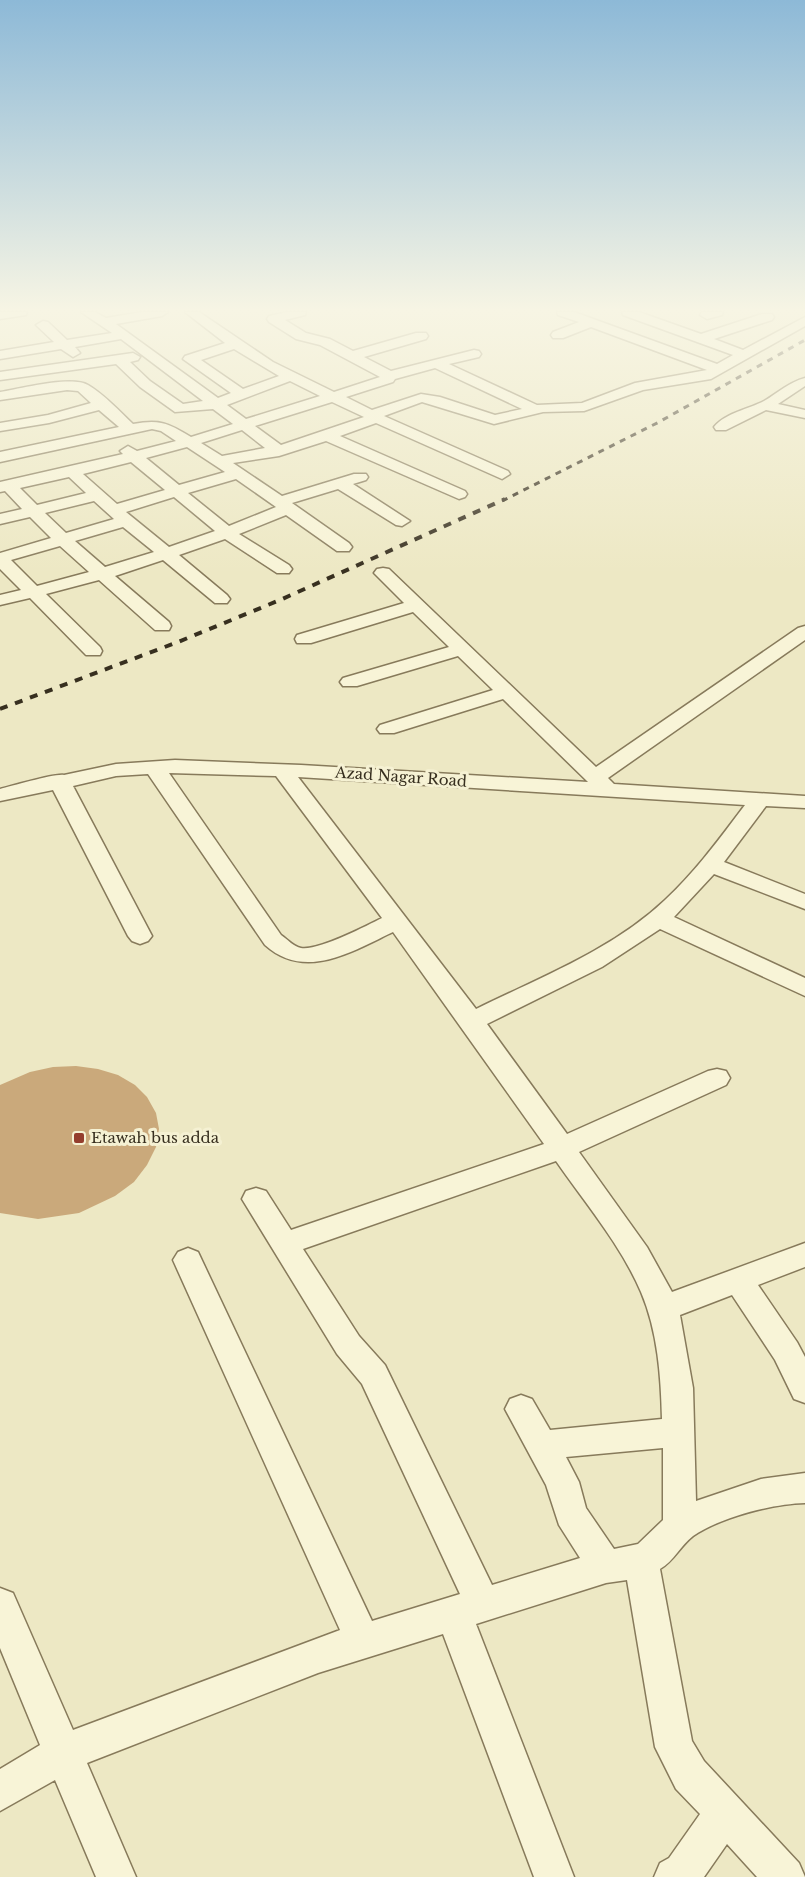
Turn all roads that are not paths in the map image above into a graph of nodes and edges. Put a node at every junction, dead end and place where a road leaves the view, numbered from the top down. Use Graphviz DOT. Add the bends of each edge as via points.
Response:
graph roads {
  1 [pos="98,400"];
  2 [pos="165,400"];
  3 [pos="209,400"];
  4 [pos="226,400"];
  5 [pos="326,400"];
  6 [pos="339,400"];
  7 [pos="417,400"];
  8 [pos="432,400"];
  9 [pos="514,400"];
  10 [pos="604,400"];
  11 [pos="775,400"];
  12 [pos="103,404"];
  13 [pos="215,404"];
  14 [pos="766,406"];
  15 [pos="536,410"];
  16 [pos="805,414"];
  17 [pos="374,416"];
  18 [pos="243,426"];
  19 [pos="0,427"];
  20 [pos="721,427"];
  21 [pos="132,431"];
  22 [pos="106,436"];
  23 [pos="327,436"];
  24 [pos="416,437"];
  25 [pos="190,442"];
  26 [pos="279,451"];
  27 [pos="369,454"];
  28 [pos="0,457"];
  29 [pos="136,457"];
  30 [pos="220,461"];
  31 [pos="347,462"];
  32 [pos="72,472"];
  33 [pos="238,473"];
  34 [pos="502,474"];
  35 [pos="360,477"];
  36 [pos="339,483"];
  37 [pos="4,486"];
  38 [pos="176,492"];
  39 [pos="459,494"];
  40 [pos="99,495"];
  41 [pos="284,505"];
  42 [pos="33,511"];
  43 [pos="120,516"];
  44 [pos="0,519"];
  45 [pos="402,521"];
  46 [pos="228,534"];
  47 [pos="62,539"];
  48 [pos="344,547"];
  49 [pos="167,555"];
  50 [pos="0,558"];
  51 [pos="283,569"];
  52 [pos="383,573"];
  53 [pos="104,574"];
  54 [pos="35,592"];
  55 [pos="221,599"];
  56 [pos="0,600"];
  57 [pos="417,605"];
  58 [pos="162,626"];
  59 [pos="805,632"];
  60 [pos="304,639"];
  61 [pos="461,649"];
  62 [pos="93,651"];
  63 [pos="350,682"];
  64 [pos="506,692"];
  65 [pos="387,729"];
  66 [pos="154,767"];
  67 [pos="282,770"];
  68 [pos="59,780"];
  69 [pos="602,784"];
  70 [pos="0,795"];
  71 [pos="760,799"];
  72 [pos="805,802"];
  73 [pos="711,865"];
  74 [pos="805,902"];
  75 [pos="659,919"];
  76 [pos="397,921"];
  77 [pos="140,936"];
  78 [pos="805,988"];
  79 [pos="470,1022"];
  80 [pos="717,1078"];
  81 [pos="562,1149"];
  82 [pos="256,1199"];
  83 [pos="285,1245"];
  84 [pos="805,1255"];
  85 [pos="188,1260"];
  86 [pos="738,1280"];
  87 [pos="663,1308"];
  88 [pos="805,1389"];
  89 [pos="521,1409"];
  90 [pos="677,1432"];
  91 [pos="541,1445"];
  92 [pos="805,1488"];
  93 [pos="680,1525"];
  94 [pos="624,1564"];
  95 [pos="0,1605"];
  96 [pos="469,1609"];
  97 [pos="363,1641"];
  98 [pos="63,1753"];
  99 [pos="0,1791"];
  100 [pos="724,1814"];
  101 [pos="116,1877"];
  102 [pos="554,1877"];
  103 [pos="674,1877"];
  104 [pos="785,1877"];
  1 -- 12 [label="street"];
  2 -- 13 [label="street" via="186,409"];
  3 -- 13 [label="street"];
  4 -- 13 [label="street"];
  5 -- 18 [label="street"];
  6 -- 17 [label="street"];
  7 -- 17 [label="street"];
  8 -- 15 [label="street" via="494,420"];
  9 -- 15 [label="street"];
  10 -- 15 [label="street" via="584,407"];
  11 -- 14 [label="street"];
  12 -- 19 [label="street"];
  12 -- 21 [label="street"];
  13 -- 18 [label="street"];
  14 -- 16 [label="street"];
  14 -- 20 [label="street"];
  17 -- 23 [label="street"];
  17 -- 24 [label="street"];
  18 -- 25 [label="street"];
  18 -- 26 [label="street"];
  21 -- 22 [label="street"];
  21 -- 25 [label="street" via="158,425"];
  22 -- 28 [label="street"];
  22 -- 29 [label="street"];
  23 -- 26 [label="street"];
  23 -- 27 [label="street"];
  24 -- 27 [label="street"];
  24 -- 34 [label="street"];
  25 -- 29 [label="street"];
  25 -- 30 [label="street"];
  26 -- 30 [label="street"];
  27 -- 31 [label="street"];
  27 -- 39 [label="street"];
  29 -- 32 [label="street"];
  29 -- 38 [label="street"];
  30 -- 33 [label="street"];
  32 -- 37 [label="street"];
  32 -- 40 [label="street"];
  33 -- 38 [label="street"];
  33 -- 41 [label="street"];
  35 -- 36 [label="street"];
  36 -- 41 [label="street"];
  36 -- 45 [label="street"];
  37 -- 42 [label="street"];
  38 -- 43 [label="street"];
  38 -- 46 [label="street"];
  40 -- 42 [label="street"];
  40 -- 43 [label="street"];
  41 -- 46 [label="street"];
  41 -- 48 [label="street"];
  42 -- 44 [label="street"];
  42 -- 47 [label="street"];
  43 -- 47 [label="street"];
  43 -- 49 [label="street"];
  46 -- 49 [label="street"];
  46 -- 51 [label="street"];
  47 -- 50 [label="street"];
  47 -- 53 [label="street"];
  49 -- 53 [label="street"];
  49 -- 55 [label="street"];
  50 -- 54 [label="street"];
  52 -- 57 [label="street"];
  53 -- 54 [label="street"];
  53 -- 58 [label="street"];
  54 -- 56 [label="street"];
  54 -- 62 [label="street"];
  57 -- 60 [label="street"];
  57 -- 61 [label="street"];
  59 -- 69 [label="street" via="746,670"];
  61 -- 63 [label="street"];
  61 -- 64 [label="street"];
  64 -- 65 [label="street"];
  64 -- 69 [label="street"];
  66 -- 67 [label="street, Azad Nagar Road"];
  66 -- 68 [label="street, Azad Nagar Road"];
  66 -- 76 [label="street" via="273,940 285,951 316,955"];
  67 -- 69 [label="street, Azad Nagar Road"];
  67 -- 76 [label="street"];
  68 -- 70 [label="street, Azad Nagar Road"];
  68 -- 77 [label="street"];
  69 -- 71 [label="street, Azad Nagar Road"];
  71 -- 72 [label="street, Azad Nagar Road"];
  71 -- 73 [label="street"];
  73 -- 74 [label="street"];
  73 -- 75 [label="street"];
  75 -- 78 [label="street"];
  75 -- 79 [label="street" via="597,959"];
  76 -- 79 [label="street"];
  79 -- 81 [label="street"];
  80 -- 81 [label="street"];
  81 -- 83 [label="street"];
  81 -- 87 [label="street" via="645,1270"];
  82 -- 83 [label="street"];
  83 -- 96 [label="street" via="344,1338 374,1375"];
  84 -- 86 [label="street"];
  85 -- 97 [label="street"];
  86 -- 87 [label="street"];
  86 -- 88 [label="street" via="786,1351"];
  87 -- 90 [label="street" via="672,1348"];
  89 -- 91 [label="street"];
  90 -- 91 [label="street"];
  90 -- 93 [label="street"];
  91 -- 94 [label="street" via="562,1482 571,1514"];
  92 -- 93 [label="street" via="787,1489 719,1508"];
  93 -- 94 [label="street" via="654,1554"];
  94 -- 96 [label="street"];
  94 -- 100 [label="street" via="674,1747 690,1775"];
  95 -- 98 [label="street"];
  96 -- 97 [label="street"];
  96 -- 102 [label="street"];
  97 -- 98 [label="street"];
  98 -- 99 [label="street"];
  98 -- 101 [label="street"];
  100 -- 103 [label="street" via="683,1872"];
  100 -- 104 [label="street"];
}
